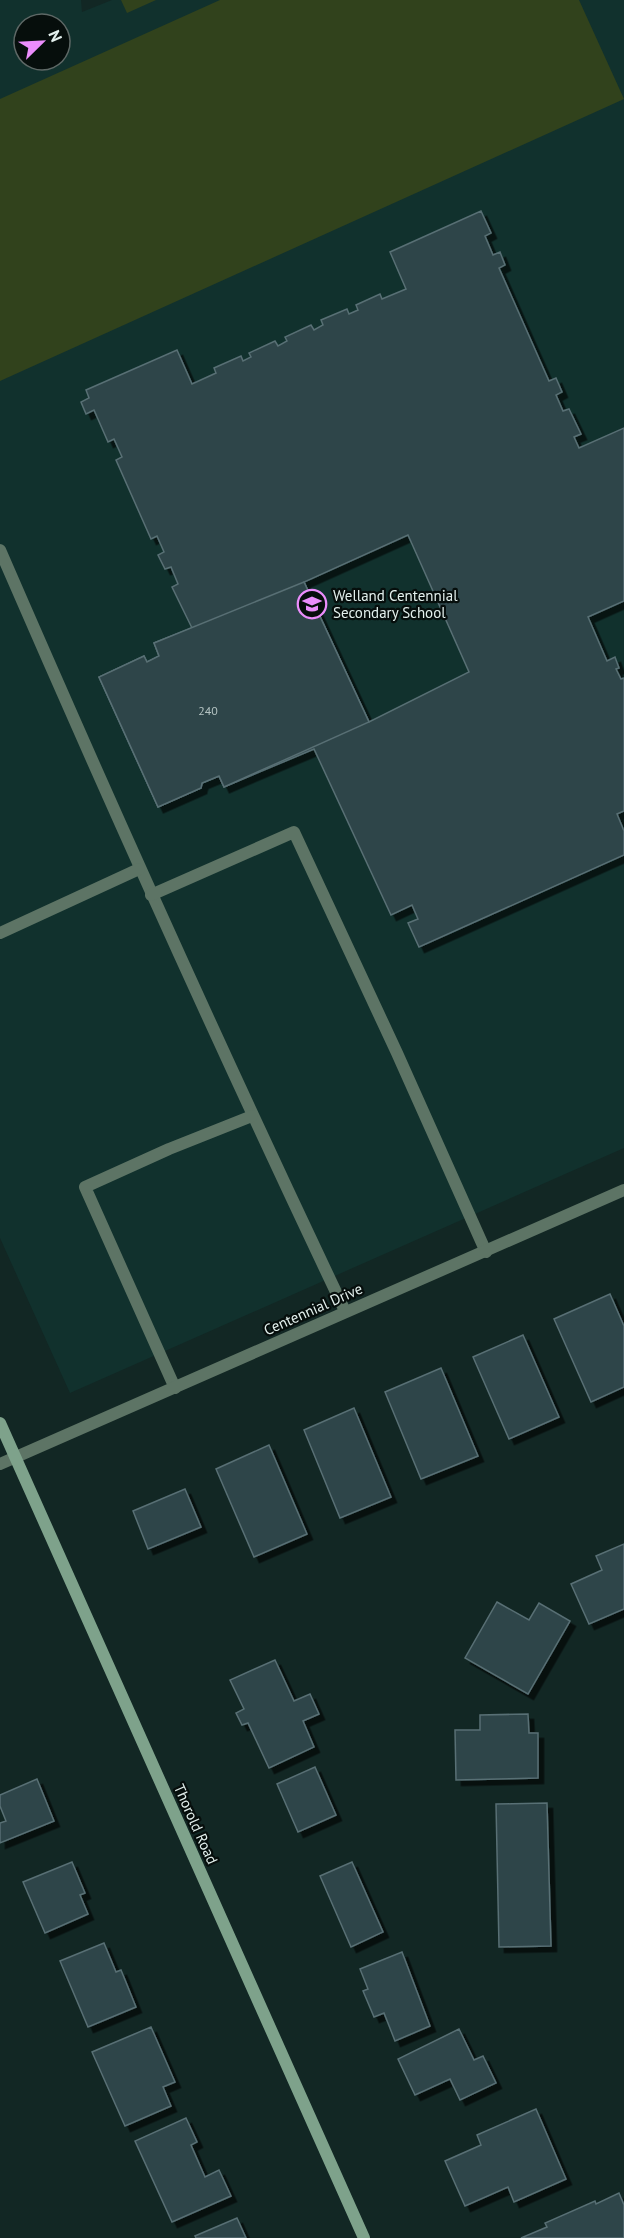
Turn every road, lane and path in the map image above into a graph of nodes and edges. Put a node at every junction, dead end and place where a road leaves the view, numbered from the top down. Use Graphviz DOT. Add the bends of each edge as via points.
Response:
graph roads {
  1 [pos="0,550"];
  2 [pos="139,869"];
  3 [pos="151,895"];
  4 [pos="0,933"];
  5 [pos="252,1116"];
  6 [pos="624,1190"];
  7 [pos="486,1252"];
  8 [pos="345,1311"];
  9 [pos="175,1388"];
  10 [pos="0,1423"];
  11 [pos="15,1457"];
  12 [pos="0,1464"];
  13 [pos="364,2238"];
  1 -- 2 [label="street"];
  2 -- 3 [label="street"];
  2 -- 4 [label="street"];
  3 -- 5 [label="street"];
  3 -- 7 [label="street" via="294,832"];
  5 -- 8 [label="street"];
  5 -- 9 [label="street" via="85,1187"];
  6 -- 7 [label="street, Centennial Drive"];
  7 -- 8 [label="street, Centennial Drive"];
  8 -- 9 [label="street, Centennial Drive"];
  9 -- 11 [label="street, Centennial Drive"];
  10 -- 11 [label="street, Thorold Road"];
  11 -- 12 [label="street, Centennial Drive"];
  11 -- 13 [label="street, Thorold Road"];
}
